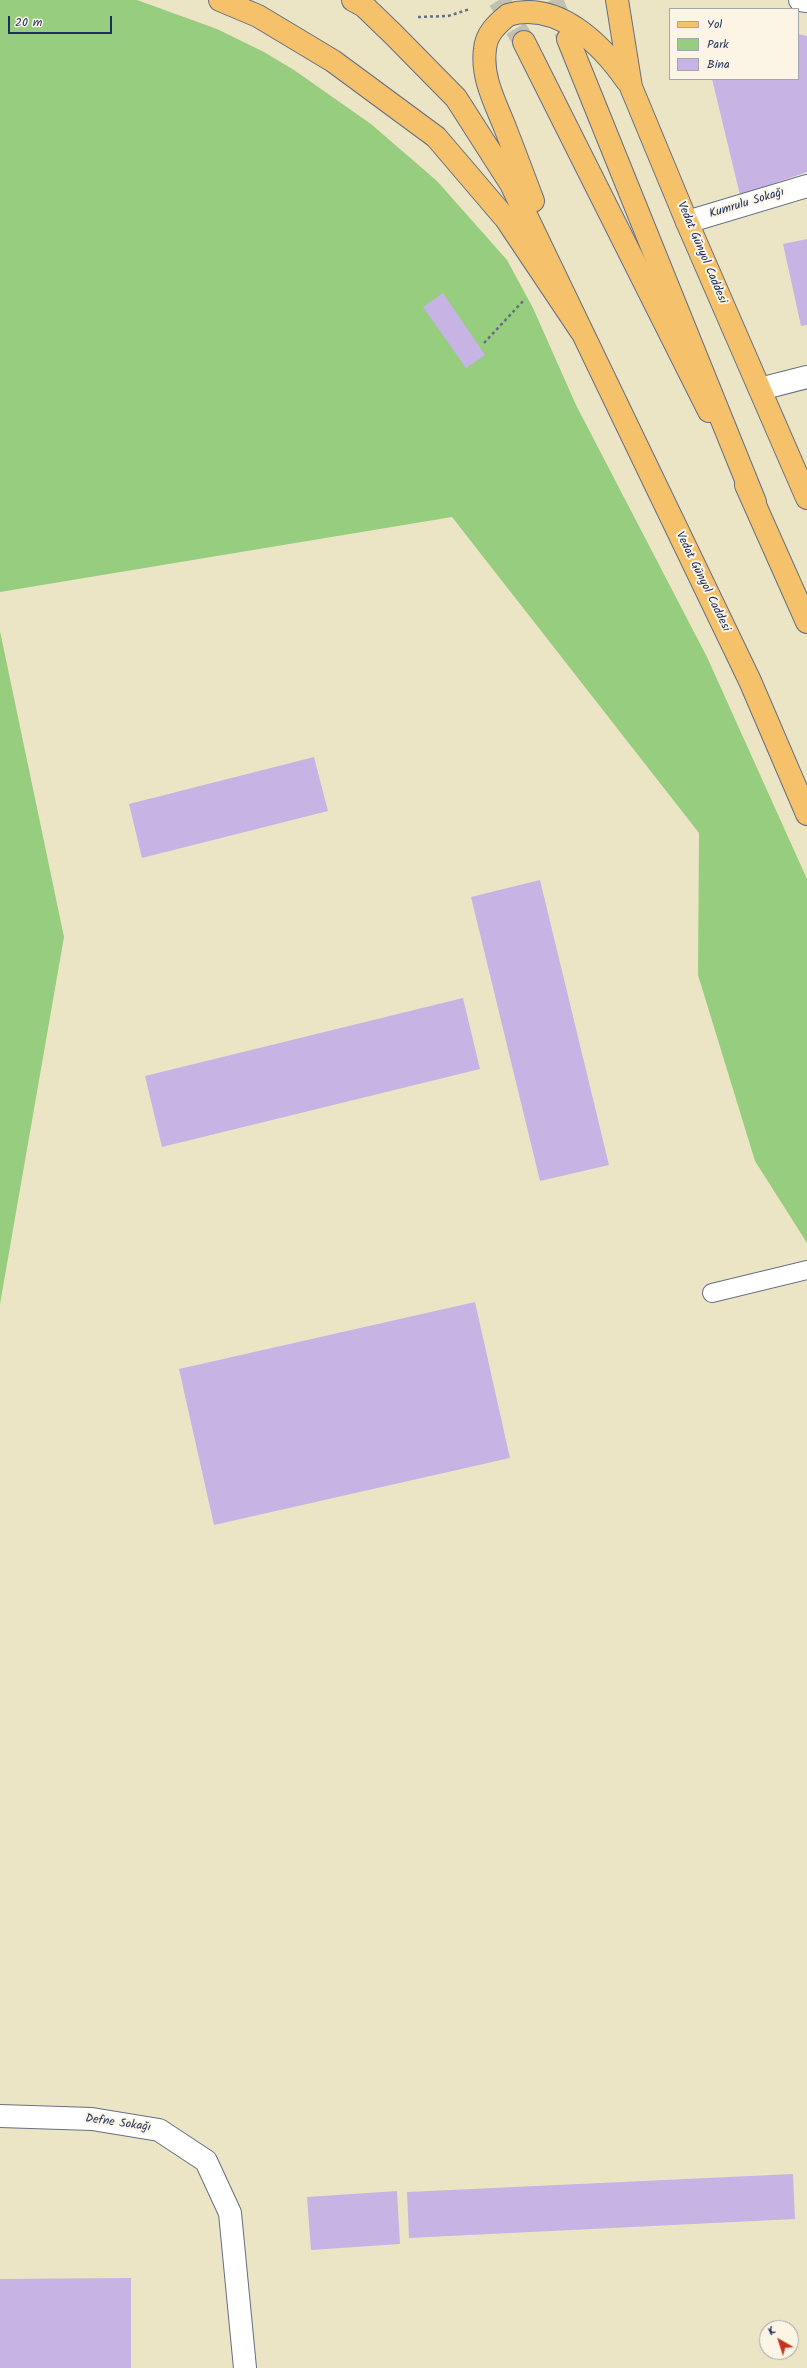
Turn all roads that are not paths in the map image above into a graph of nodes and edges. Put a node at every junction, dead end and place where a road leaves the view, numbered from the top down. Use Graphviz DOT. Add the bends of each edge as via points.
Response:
graph roads {
  1 [pos="220,0"];
  2 [pos="353,0"];
  3 [pos="617,0"];
  4 [pos="800,0"];
  5 [pos="807,1"];
  6 [pos="568,39"];
  7 [pos="524,42"];
  8 [pos="631,87"];
  9 [pos="807,186"];
  10 [pos="687,222"];
  11 [pos="581,331"];
  12 [pos="807,377"];
  13 [pos="760,389"];
  14 [pos="807,498"];
  15 [pos="755,502"];
  16 [pos="807,622"];
  17 [pos="807,814"];
  18 [pos="807,1270"];
  19 [pos="712,1293"];
  20 [pos="0,2116"];
  21 [pos="245,2368"];
  1 -- 11 [label="main road" via="258,16 333,61 436,137 506,219"];
  2 -- 11 [label="main road" via="364,6 402,42 456,98 511,184"];
  3 -- 8 [label="main road, Vedat Günyol Caddesi"];
  4 -- 5 [label="street"];
  6 -- 15 [label="main road"];
  7 -- 15 [label="main road"];
  8 -- 10 [label="main road, Vedat Günyol Caddesi"];
  8 -- 11 [label="main road" via="604,48 566,11 545,5 520,7 494,26 484,48 487,81"];
  9 -- 10 [label="street, Kumrulu Sokağı"];
  10 -- 13 [label="main road, Vedat Günyol Caddesi"];
  11 -- 17 [label="main road, Vedat Günyol Caddesi" via="750,681"];
  12 -- 13 [label="street"];
  13 -- 14 [label="main road, Vedat Günyol Caddesi"];
  15 -- 16 [label="main road"];
  18 -- 19 [label="lane"];
  20 -- 21 [label="street, Defne Sokağı" via="92,2119 159,2130 206,2161 230,2213"];
}
